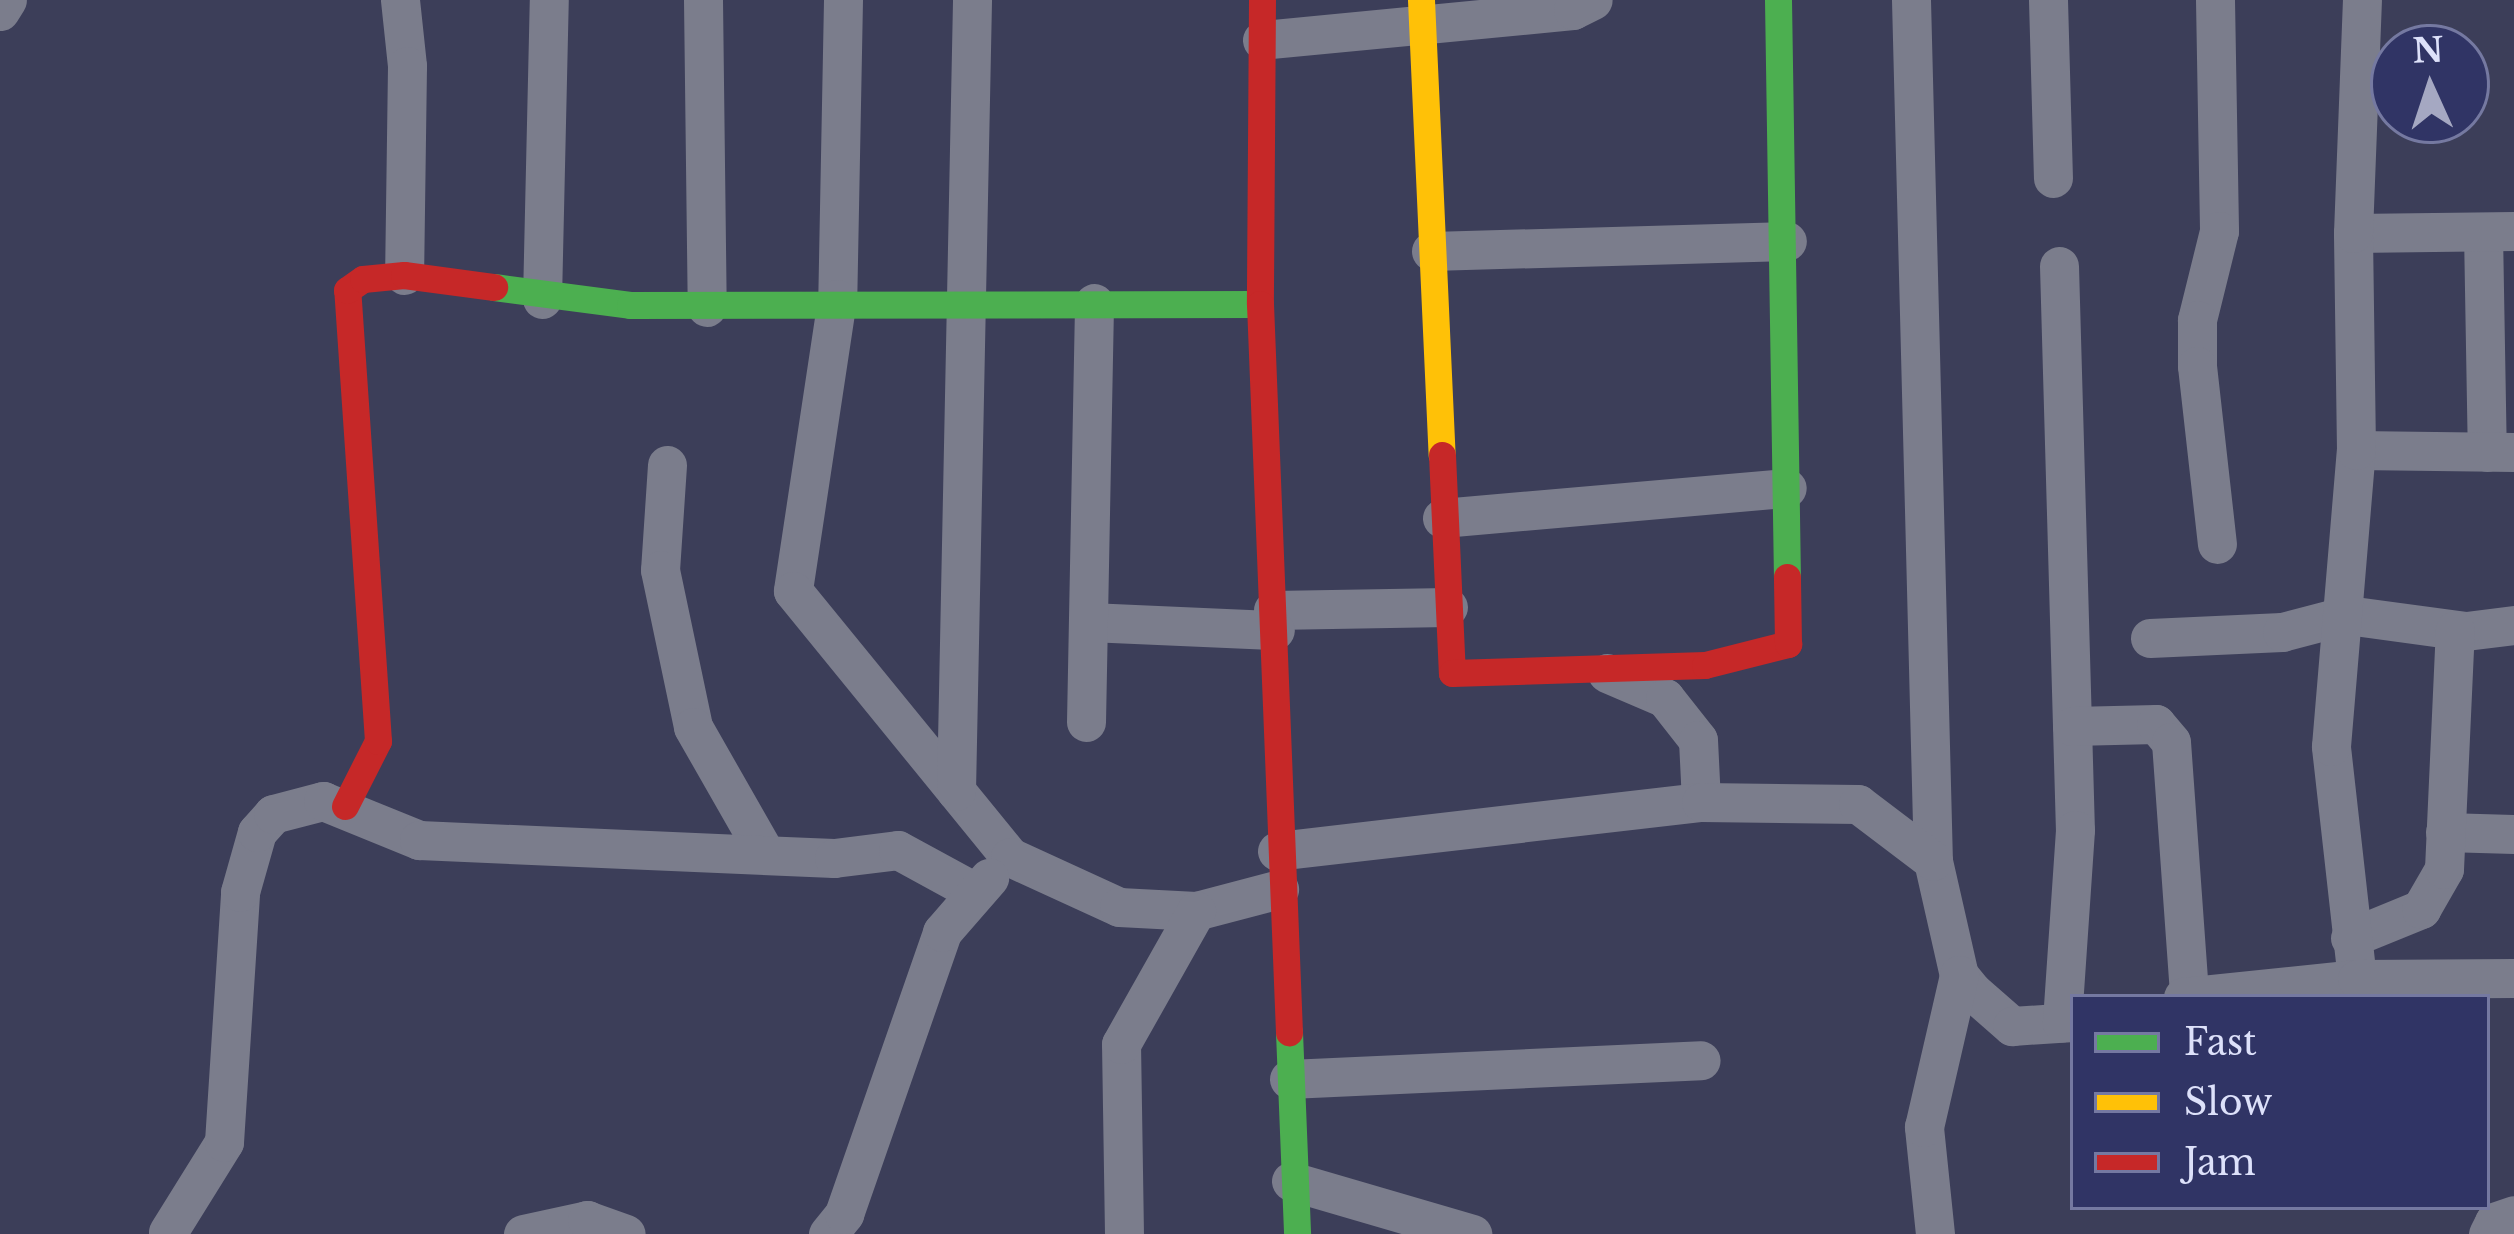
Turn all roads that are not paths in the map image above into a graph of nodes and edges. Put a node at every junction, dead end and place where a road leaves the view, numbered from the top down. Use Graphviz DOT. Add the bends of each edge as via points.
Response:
graph roads {
  1 [pos="7,0"];
  2 [pos="400,0"];
  3 [pos="549,0"];
  4 [pos="704,0"];
  5 [pos="843,0"];
  6 [pos="972,0"];
  7 [pos="1262,0"];
  8 [pos="1593,0"];
  9 [pos="1778,0"];
  10 [pos="1911,0"];
  11 [pos="2048,0"];
  12 [pos="2215,0"];
  13 [pos="2362,0"];
  14 [pos="0,11"];
  15 [pos="1421,13"];
  16 [pos="1262,40"];
  17 [pos="2054,178"];
  18 [pos="2499,231"];
  19 [pos="2353,233"];
  20 [pos="1786,241"];
  21 [pos="1431,251"];
  22 [pos="2059,266"];
  23 [pos="404,275"];
  24 [pos="542,299"];
  25 [pos="837,299"];
  26 [pos="964,302"];
  27 [pos="1094,302"];
  28 [pos="1260,304"];
  29 [pos="707,307"];
  30 [pos="2356,450"];
  31 [pos="2500,452"];
  32 [pos="667,465"];
  33 [pos="1787,488"];
  34 [pos="1442,518"];
  35 [pos="2217,544"];
  36 [pos="1448,607"];
  37 [pos="2348,616"];
  38 [pos="1274,620"];
  39 [pos="1089,622"];
  40 [pos="2514,625"];
  41 [pos="2455,630"];
  42 [pos="2150,638"];
  43 [pos="1602,670"];
  44 [pos="1086,722"];
  45 [pos="2072,726"];
  46 [pos="956,790"];
  47 [pos="1701,802"];
  48 [pos="345,806"];
  49 [pos="2445,832"];
  50 [pos="2514,834"];
  51 [pos="766,855"];
  52 [pos="1010,857"];
  53 [pos="1933,861"];
  54 [pos="1278,870"];
  55 [pos="975,892"];
  56 [pos="1196,911"];
  57 [pos="2350,938"];
  58 [pos="1960,974"];
  59 [pos="2357,979"];
  60 [pos="2514,979"];
  61 [pos="2186,994"];
  62 [pos="2206,994"];
  63 [pos="2067,1023"];
  64 [pos="1701,1060"];
  65 [pos="1289,1079"];
  66 [pos="1291,1180"];
  67 [pos="1336,1214"];
  68 [pos="2514,1215"];
  69 [pos="166,1233"];
  70 [pos="524,1234"];
  71 [pos="626,1234"];
  72 [pos="828,1234"];
  73 [pos="1124,1234"];
  74 [pos="1297,1234"];
  75 [pos="1472,1234"];
  76 [pos="1935,1234"];
  77 [pos="2488,1234"];
  1 -- 14 [label="street"];
  2 -- 23 [label="street" via="407,66"];
  3 -- 24 [label="street"];
  4 -- 29 [label="street"];
  5 -- 25 [label="street"];
  6 -- 26 [label="street"];
  7 -- 16 [label="street"];
  8 -- 15 [label="street" via="1573,10"];
  9 -- 20 [label="street"];
  10 -- 53 [label="street"];
  11 -- 17 [label="street"];
  12 -- 35 [label="street" via="2218,231 2197,320 2197,366"];
  13 -- 19 [label="street"];
  15 -- 16 [label="street"];
  15 -- 21 [label="street"];
  16 -- 28 [label="street"];
  18 -- 19 [label="street"];
  18 -- 31 [label="street"];
  19 -- 30 [label="street"];
  20 -- 21 [label="street"];
  20 -- 33 [label="street"];
  21 -- 34 [label="street"];
  22 -- 45 [label="street"];
  23 -- 24 [label="street"];
  23 -- 48 [label="street" via="362,279 347,290 344,307 378,740"];
  24 -- 29 [label="street"];
  25 -- 26 [label="street"];
  25 -- 29 [label="street"];
  25 -- 46 [label="street" via="793,591"];
  26 -- 27 [label="street"];
  26 -- 46 [label="street"];
  27 -- 28 [label="street"];
  27 -- 39 [label="street"];
  28 -- 38 [label="street"];
  30 -- 31 [label="street"];
  30 -- 37 [label="street"];
  32 -- 51 [label="street" via="660,570 693,727"];
  33 -- 34 [label="street"];
  33 -- 43 [label="street" via="1788,644 1706,665"];
  34 -- 36 [label="street"];
  36 -- 38 [label="street"];
  36 -- 43 [label="street" via="1452,673"];
  37 -- 41 [label="street"];
  37 -- 42 [label="street" via="2220,640"];
  37 -- 57 [label="street" via="2331,746"];
  38 -- 39 [label="street"];
  38 -- 54 [label="street"];
  39 -- 44 [label="street"];
  40 -- 41 [label="street"];
  41 -- 49 [label="street"];
  43 -- 47 [label="street" via="1665,698 1698,740"];
  45 -- 61 [label="street" via="2156,724 2171,742"];
  45 -- 63 [label="street"];
  46 -- 52 [label="street"];
  47 -- 53 [label="street" via="1858,804"];
  47 -- 54 [label="street"];
  48 -- 51 [label="street" via="419,840"];
  48 -- 69 [label="street" via="323,801 273,814 257,832 240,892 224,1142"];
  49 -- 50 [label="street"];
  49 -- 57 [label="street" via="2444,869 2421,909"];
  51 -- 55 [label="street" via="898,850"];
  52 -- 55 [label="street"];
  52 -- 56 [label="street" via="1118,908"];
  53 -- 58 [label="street"];
  54 -- 56 [label="street"];
  54 -- 65 [label="street"];
  55 -- 72 [label="street" via="942,932 844,1214"];
  56 -- 73 [label="street" via="1121,1043"];
  57 -- 59 [label="street"];
  58 -- 63 [label="street" via="2012,1026"];
  58 -- 76 [label="street" via="1924,1127"];
  59 -- 60 [label="street"];
  59 -- 62 [label="street"];
  64 -- 65 [label="street"];
  65 -- 66 [label="street"];
  66 -- 67 [label="street"];
  66 -- 74 [label="street"];
  67 -- 75 [label="street"];
  68 -- 77 [label="street" via="2494,1222"];
  70 -- 71 [label="street" via="587,1220"];
}
